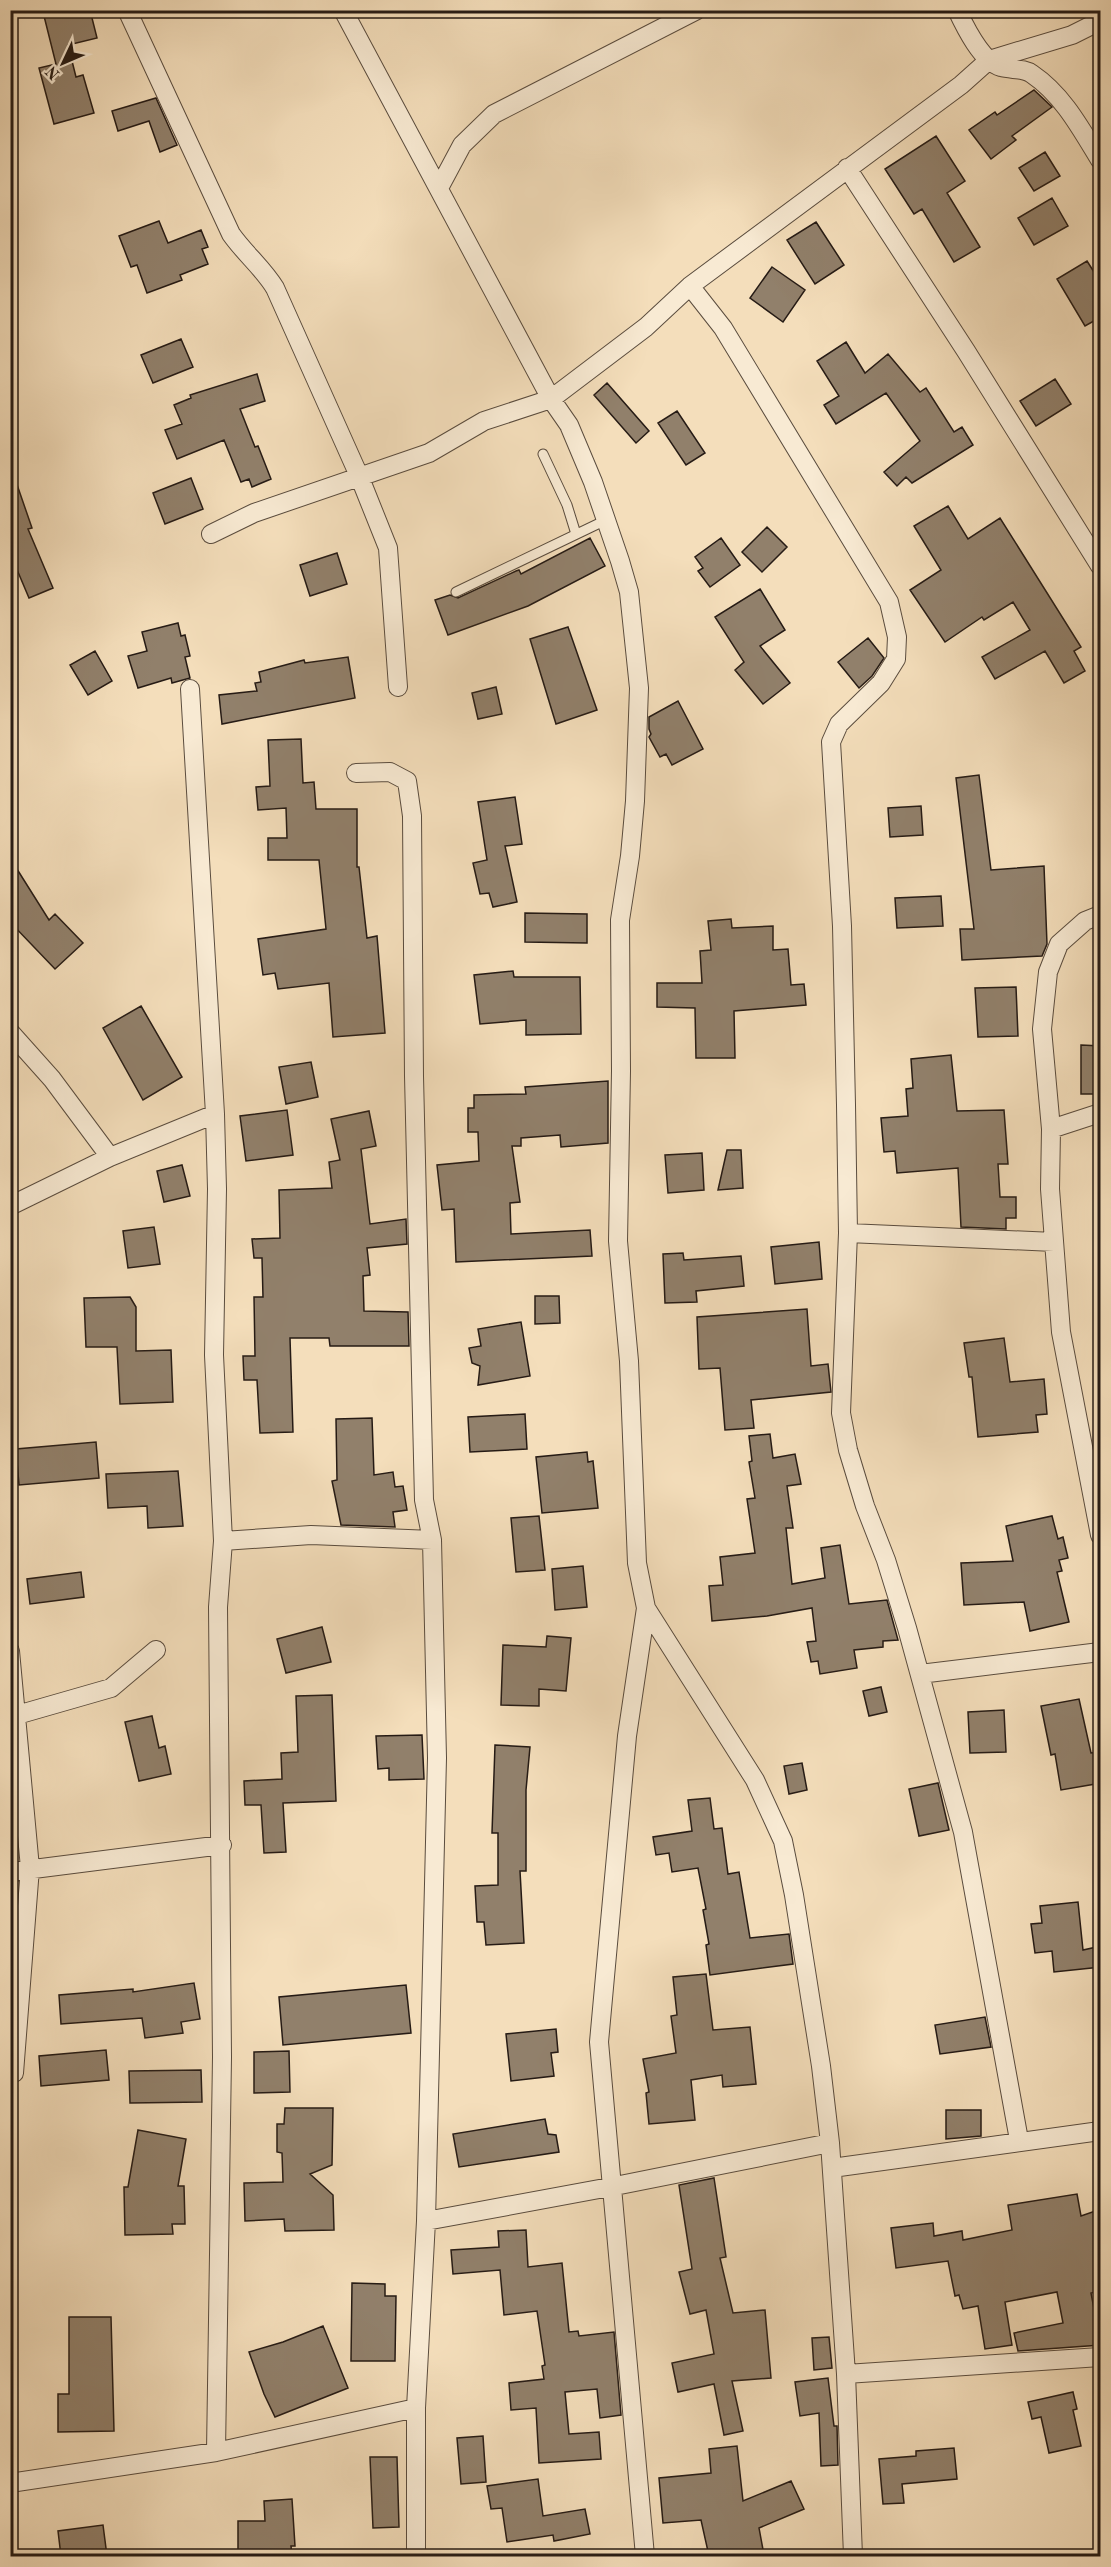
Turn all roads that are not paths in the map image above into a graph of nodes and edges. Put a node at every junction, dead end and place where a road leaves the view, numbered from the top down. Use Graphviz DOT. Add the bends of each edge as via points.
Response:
graph roads {
  1 [pos="127,10"];
  2 [pos="343,10"];
  3 [pos="697,10"];
  4 [pos="957,10"];
  5 [pos="1101,21"];
  6 [pos="989,60"];
  7 [pos="1101,160"];
  8 [pos="847,168"];
  9 [pos="439,188"];
  10 [pos="690,286"];
  11 [pos="551,399"];
  12 [pos="543,454"];
  13 [pos="360,478"];
  14 [pos="606,520"];
  15 [pos="211,534"];
  16 [pos="576,534"];
  17 [pos="1101,566"];
  18 [pos="456,592"];
  19 [pos="398,687"];
  20 [pos="190,689"];
  21 [pos="356,773"];
  22 [pos="1101,915"];
  23 [pos="10,1032"];
  24 [pos="1101,1113"];
  25 [pos="215,1114"];
  26 [pos="1051,1129"];
  27 [pos="110,1157"];
  28 [pos="10,1206"];
  29 [pos="848,1233"];
  30 [pos="1054,1242"];
  31 [pos="1101,1535"];
  32 [pos="432,1540"];
  33 [pos="223,1541"];
  34 [pos="646,1608"];
  35 [pos="156,1650"];
  36 [pos="10,1651"];
  37 [pos="1101,1652"];
  38 [pos="920,1674"];
  39 [pos="17,1715"];
  40 [pos="222,1845"];
  41 [pos="30,1868"];
  42 [pos="10,1872"];
  43 [pos="14,2073"];
  44 [pos="1101,2131"];
  45 [pos="1019,2140"];
  46 [pos="830,2143"];
  47 [pos="831,2168"];
  48 [pos="610,2187"];
  49 [pos="426,2221"];
  50 [pos="1101,2357"];
  51 [pos="846,2374"];
  52 [pos="416,2408"];
  53 [pos="216,2452"];
  54 [pos="10,2483"];
  55 [pos="416,2556"];
  56 [pos="645,2556"];
  57 [pos="853,2556"];
  1 -- 13 [label="street" via="231,234 266,272 275,288"];
  2 -- 9 [label="street"];
  3 -- 9 [label="street" via="494,114 462,145"];
  4 -- 6 [label="street"];
  5 -- 6 [label="street" via="1072,35"];
  6 -- 7 [label="street" via="999,67 1030,71 1040,79 1069,110"];
  6 -- 8 [label="street"];
  8 -- 10 [label="street"];
  8 -- 17 [label="street"];
  9 -- 11 [label="street"];
  10 -- 11 [label="street" via="645,327"];
  10 -- 29 [label="street" via="723,328 889,602 897,637 896,659 881,683 838,724 831,742 842,926"];
  11 -- 13 [label="street" via="484,422 429,453"];
  11 -- 14 [label="street" via="569,425"];
  12 -- 16 [label="lane"];
  13 -- 15 [label="street" via="254,513"];
  13 -- 19 [label="street" via="388,548"];
  14 -- 16 [label="lane"];
  14 -- 34 [label="street" via="629,592 639,688 630,856 620,920 618,1241 629,1361 637,1563"];
  16 -- 18 [label="lane"];
  20 -- 25 [label="street"];
  21 -- 32 [label="street" via="390,772 407,781 412,816 424,1500"];
  22 -- 26 [label="street" via="1085,921 1059,944 1048,972 1042,1029"];
  23 -- 27 [label="street" via="52,1079"];
  24 -- 26 [label="street"];
  25 -- 27 [label="street"];
  25 -- 33 [label="street" via="214,1355"];
  26 -- 30 [label="street"];
  27 -- 28 [label="street"];
  29 -- 30 [label="street"];
  29 -- 38 [label="street" via="841,1413 848,1450"];
  30 -- 31 [label="street" via="1061,1332"];
  32 -- 33 [label="street" via="311,1535"];
  32 -- 49 [label="street" via="437,1758"];
  33 -- 40 [label="street" via="218,1607"];
  34 -- 46 [label="street" via="755,1780 783,1841"];
  34 -- 48 [label="street" via="627,1736 598,2042"];
  35 -- 39 [label="street" via="111,1688"];
  36 -- 39 [label="street"];
  37 -- 38 [label="street"];
  38 -- 45 [label="street" via="963,1832"];
  39 -- 41 [label="street"];
  40 -- 41 [label="street"];
  40 -- 53 [label="street"];
  41 -- 42 [label="street"];
  41 -- 43 [label="street"];
  44 -- 45 [label="street"];
  45 -- 47 [label="street"];
  46 -- 47 [label="street"];
  46 -- 48 [label="street"];
  47 -- 51 [label="street"];
  48 -- 49 [label="street"];
  48 -- 56 [label="street"];
  49 -- 52 [label="street"];
  50 -- 51 [label="street"];
  51 -- 57 [label="street"];
  52 -- 53 [label="street"];
  52 -- 55 [label="street"];
  53 -- 54 [label="street"];
}
